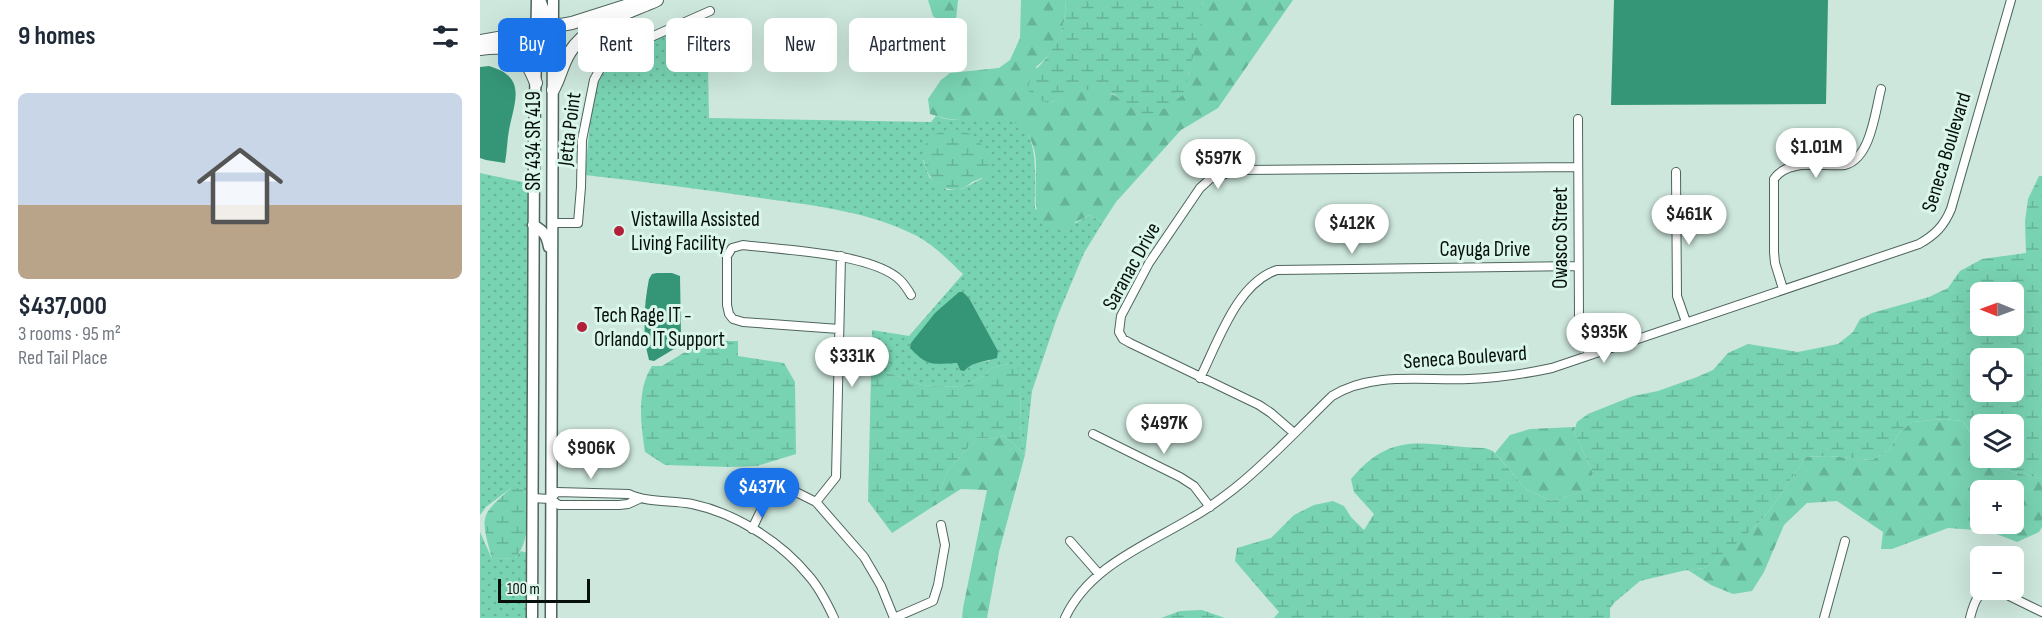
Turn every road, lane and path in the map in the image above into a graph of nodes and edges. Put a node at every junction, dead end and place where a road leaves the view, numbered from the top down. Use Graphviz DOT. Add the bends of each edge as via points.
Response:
graph roads {
  1 [pos="538,0"];
  2 [pos="554,0"];
  3 [pos="644,0"];
  4 [pos="657,0"];
  5 [pos="2011,0"];
  6 [pos="710,11"];
  7 [pos="537,18"];
  8 [pos="548,18"];
  9 [pos="553,18"];
  10 [pos="566,24"];
  11 [pos="498,38"];
  12 [pos="480,41"];
  13 [pos="480,49"];
  14 [pos="536,72"];
  15 [pos="553,72"];
  16 [pos="536,83"];
  17 [pos="1881,89"];
  18 [pos="553,90"];
  19 [pos="1578,119"];
  20 [pos="1578,167"];
  21 [pos="1676,172"];
  22 [pos="534,178"];
  23 [pos="553,223"];
  24 [pos="534,225"];
  25 [pos="841,256"];
  26 [pos="1578,266"];
  27 [pos="552,268"];
  28 [pos="1783,290"];
  29 [pos="911,295"];
  30 [pos="1686,322"];
  31 [pos="839,329"];
  32 [pos="1589,355"];
  33 [pos="1200,378"];
  34 [pos="1294,433"];
  35 [pos="1093,434"];
  36 [pos="532,498"];
  37 [pos="550,499"];
  38 [pos="816,502"];
  39 [pos="1210,507"];
  40 [pos="941,525"];
  41 [pos="752,529"];
  42 [pos="1070,541"];
  43 [pos="1845,541"];
  44 [pos="1099,574"];
  45 [pos="2042,612"];
  46 [pos="532,618"];
  47 [pos="551,618"];
  48 [pos="834,618"];
  49 [pos="894,618"];
  50 [pos="1065,618"];
  51 [pos="1824,618"];
  52 [pos="1970,618"];
  1 -- 7 [label="main road"];
  1 -- 8 [label="highway"];
  2 -- 9 [label="main road, SR 434 SR 419"];
  3 -- 10 [label="highway"];
  4 -- 18 [label="highway" via="583,37 569,53"];
  5 -- 28 [label="street, Seneca Boulevard" via="1945,223 1934,236 1919,244"];
  6 -- 23 [label="street, Jetta Point" via="615,53 601,67 590,94 582,140 578,223"];
  11 -- 12 [label="highway"];
  13 -- 16 [label="highway" via="506,47 516,51 524,57"];
  14 -- 16 [label="main road"];
  15 -- 18 [label="main road, SR 434 SR 419"];
  16 -- 22 [label="main road"];
  17 -- 28 [label="street" via="1859,158 1845,165 1792,166 1774,179 1774,252"];
  18 -- 23 [label="main road, SR 434 SR 419"];
  19 -- 20 [label="street, Owasco Street"];
  20 -- 26 [label="street, Owasco Street"];
  20 -- 33 [label="street, Saranac Drive" via="1237,170 1210,179 1149,263 1119,325 1119,332 1130,343"];
  21 -- 30 [label="street" via="1677,296"];
  22 -- 23 [label="main road" via="540,210"];
  22 -- 24 [label="main road"];
  23 -- 27 [label="main road, SR 434 SR 419"];
  24 -- 27 [label="main road" via="547,237"];
  24 -- 36 [label="main road"];
  25 -- 29 [label="street" via="899,279"];
  25 -- 31 [label="street"];
  25 -- 31 [label="street" via="743,245 732,248 727,256 727,305 733,319"];
  26 -- 32 [label="street, Owasco Street" via="1578,319"];
  26 -- 33 [label="street, Cayuga Drive" via="1277,270 1259,278 1242,296"];
  27 -- 37 [label="main road"];
  28 -- 30 [label="street, Seneca Boulevard"];
  30 -- 32 [label="street, Seneca Boulevard"];
  31 -- 38 [label="street" via="836,477"];
  32 -- 34 [label="street, Seneca Boulevard" via="1552,368 1497,378 1359,383 1332,396"];
  33 -- 34 [label="street, Saranac Drive" via="1265,409"];
  34 -- 39 [label="street, Seneca Boulevard"];
  35 -- 39 [label="street" via="1180,477 1194,486"];
  36 -- 37 [label="street"];
  36 -- 46 [label="main road"];
  37 -- 41 [label="street" via="559,505 619,505 639,499 694,505"];
  37 -- 47 [label="main road"];
  38 -- 41 [label="street" via="796,492 780,492 766,500"];
  38 -- 49 [label="street" via="864,557"];
  39 -- 44 [label="street, Seneca Boulevard"];
  40 -- 49 [label="street" via="945,545 933,601"];
  41 -- 48 [label="street" via="796,561 820,591"];
  42 -- 44 [label="street"];
  43 -- 51 [label="street"];
  44 -- 50 [label="street, Seneca Boulevard" via="1072,604"];
  45 -- 52 [label="street" via="1990,590 1978,595"];
}
